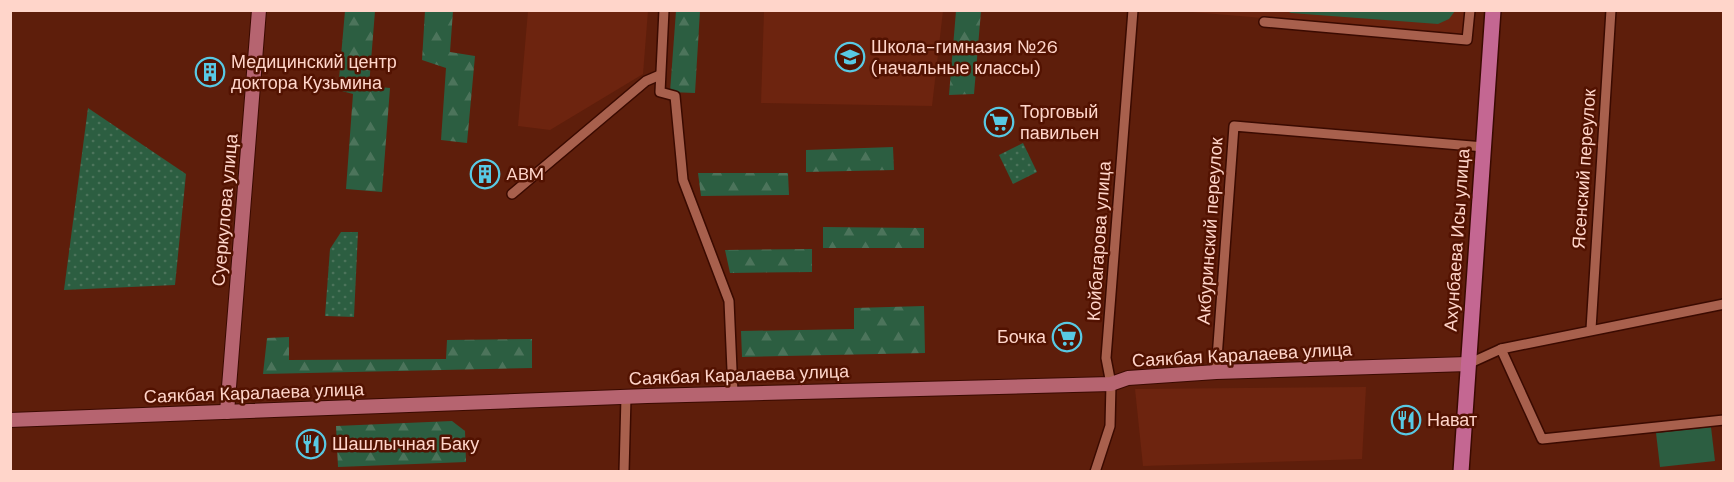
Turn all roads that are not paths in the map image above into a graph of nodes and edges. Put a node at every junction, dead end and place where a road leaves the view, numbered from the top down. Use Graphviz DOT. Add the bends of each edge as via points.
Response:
graph roads {
  1 [pos="259,10"];
  2 [pos="664,10"];
  3 [pos="1133,10"];
  4 [pos="1470,10"];
  5 [pos="1493,10"];
  6 [pos="1611,10"];
  7 [pos="1264,22"];
  8 [pos="660,75"];
  9 [pos="1484,147"];
  10 [pos="512,194"];
  11 [pos="1724,304"];
  12 [pos="1591,329"];
  13 [pos="1501,349"];
  14 [pos="1468,364"];
  15 [pos="1216,372"];
  16 [pos="1111,384"];
  17 [pos="732,393"];
  18 [pos="626,397"];
  19 [pos="227,412"];
  20 [pos="10,420"];
  21 [pos="1724,420"];
  22 [pos="624,471"];
  23 [pos="1095,471"];
  24 [pos="1461,471"];
  1 -- 19 [label="main road, Суеркулова улица"];
  2 -- 8 [label="street"];
  3 -- 16 [label="street, Койбагарова улица" via="1106,358"];
  4 -- 7 [label="street" via="1467,40"];
  5 -- 9 [label="main road, Ахунбаева Исы улица"];
  6 -- 12 [label="street, Ясенский переулок"];
  8 -- 10 [label="street" via="646,81"];
  8 -- 17 [label="street" via="660,92 675,96 682,180 729,301"];
  9 -- 14 [label="main road, Ахунбаева Исы улица"];
  9 -- 15 [label="street, Акбуринский переулок" via="1234,126"];
  11 -- 12 [label="street"];
  12 -- 13 [label="street"];
  13 -- 14 [label="street"];
  13 -- 21 [label="street" via="1542,440"];
  14 -- 15 [label="main road, Саякбая Каралаева улица"];
  14 -- 24 [label="main road, Ахунбаева Исы улица"];
  15 -- 16 [label="main road, Саякбая Каралаева улица" via="1128,378"];
  16 -- 17 [label="main road, Саякбая Каралаева улица"];
  16 -- 23 [label="street, Койбагарова улица" via="1110,426"];
  17 -- 18 [label="main road, Саякбая Каралаева улица"];
  18 -- 19 [label="main road, Саякбая Каралаева улица"];
  18 -- 22 [label="street"];
  19 -- 20 [label="main road, Саякбая Каралаева улица"];
}
